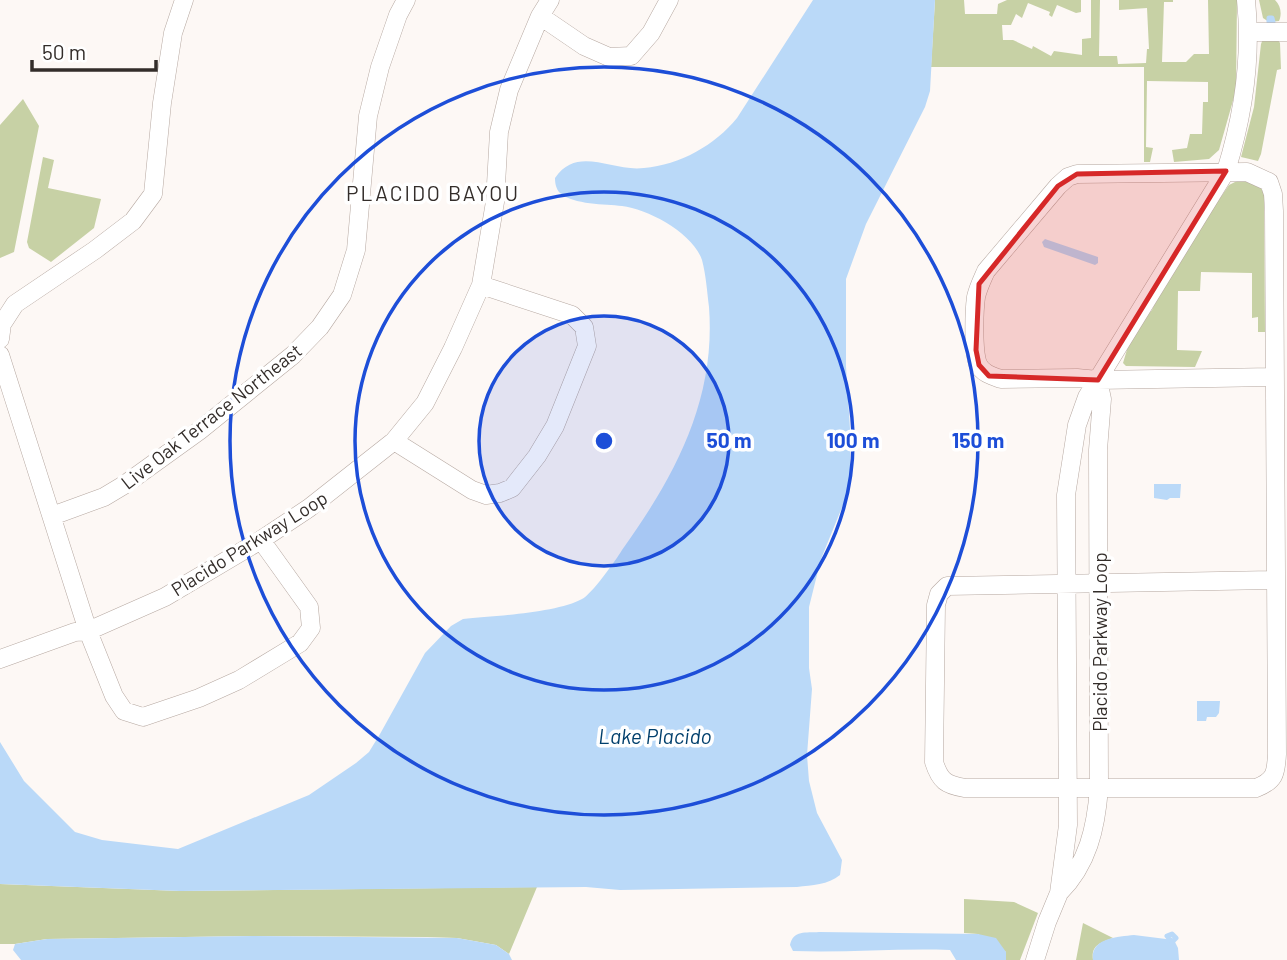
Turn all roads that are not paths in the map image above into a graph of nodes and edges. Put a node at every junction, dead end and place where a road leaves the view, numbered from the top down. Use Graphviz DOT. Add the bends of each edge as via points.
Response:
graph roads {
  1 [pos="184,0"];
  2 [pos="406,0"];
  3 [pos="550,0"];
  4 [pos="669,0"];
  5 [pos="1246,0"];
  6 [pos="540,16"];
  7 [pos="1248,32"];
  8 [pos="1287,32"];
  9 [pos="1226,171"];
  10 [pos="481,285"];
  11 [pos="0,339"];
  12 [pos="0,355"];
  13 [pos="1274,376"];
  14 [pos="1098,380"];
  15 [pos="394,441"];
  16 [pos="52,516"];
  17 [pos="261,540"];
  18 [pos="1275,580"];
  19 [pos="1099,583"];
  20 [pos="1066,584"];
  21 [pos="88,631"];
  22 [pos="0,659"];
  23 [pos="1068,788"];
  24 [pos="1099,788"];
  25 [pos="1059,893"];
  26 [pos="1035,960"];
  1 -- 11 [label="street" via="173,33 153,194 133,221 15,304 2,324"];
  2 -- 16 [label="street, Live Oak Terrace Northeast" via="380,67 368,116 356,250 342,295 293,355 199,430 104,497"];
  3 -- 6 [label="street, Placido Parkway Loop"];
  4 -- 6 [label="street" via="651,33 631,56 609,57"];
  5 -- 7 [label="street, Placido Parkway Loop"];
  6 -- 10 [label="street, Placido Parkway Loop" via="509,90 499,132 495,202"];
  7 -- 8 [label="street"];
  7 -- 9 [label="street, Placido Parkway Loop" via="1244,95"];
  9 -- 13 [label="street" via="1260,176 1269,182 1273,194"];
  9 -- 14 [label="street, Placido Parkway Loop"];
  9 -- 14 [label="street" via="1068,177 986,271 976,298 976,350 979,365 989,376"];
  10 -- 15 [label="street, Placido Parkway Loop" via="425,403"];
  10 -- 15 [label="street" via="572,315 584,327 587,346 555,426 512,488 486,495"];
  12 -- 16 [label="street"];
  13 -- 14 [label="street"];
  13 -- 18 [label="street"];
  14 -- 19 [label="street, Placido Parkway Loop" via="1102,399"];
  14 -- 20 [label="street, Placido Parkway Loop" via="1077,425 1070,461"];
  15 -- 17 [label="street, Placido Parkway Loop"];
  16 -- 21 [label="street"];
  17 -- 21 [label="street, Placido Parkway Loop" via="164,597"];
  17 -- 21 [label="street" via="309,607 311,628 300,643 239,680 143,717 124,711"];
  18 -- 19 [label="street"];
  18 -- 24 [label="street" via="1277,754 1276,772 1267,784 1256,788"];
  19 -- 20 [label="street"];
  19 -- 24 [label="street, Placido Parkway Loop"];
  20 -- 23 [label="street, Placido Parkway Loop"];
  20 -- 23 [label="street" via="956,584 939,594 934,762 947,786"];
  21 -- 22 [label="street, Placido Parkway Loop"];
  23 -- 24 [label="street"];
  23 -- 25 [label="street, Placido Parkway Loop"];
  24 -- 25 [label="street, Placido Parkway Loop" via="1084,858"];
  25 -- 26 [label="street, Placido Parkway Loop"];
}
